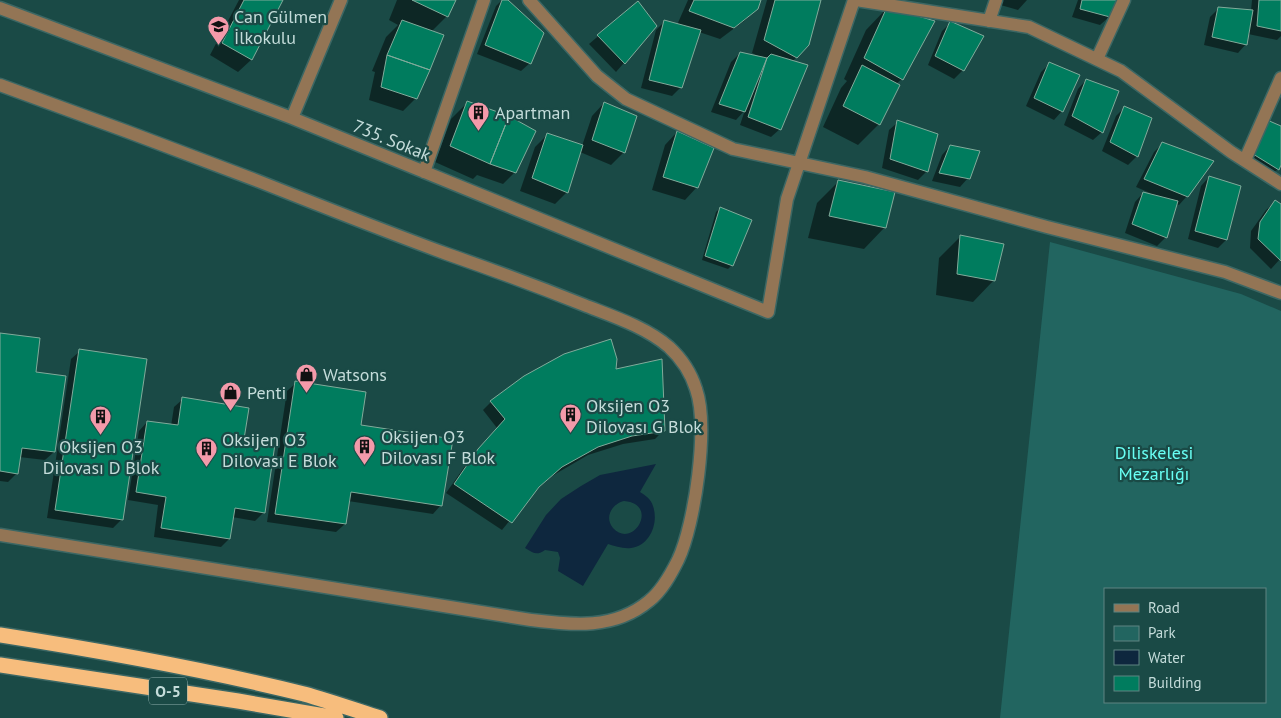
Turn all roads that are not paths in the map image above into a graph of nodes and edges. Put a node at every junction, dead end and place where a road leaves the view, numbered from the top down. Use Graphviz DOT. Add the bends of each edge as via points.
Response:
graph roads {
  1 [pos="341,0"];
  2 [pos="484,0"];
  3 [pos="529,0"];
  4 [pos="855,0"];
  5 [pos="996,0"];
  6 [pos="1124,0"];
  7 [pos="0,8"];
  8 [pos="989,21"];
  9 [pos="1097,59"];
  10 [pos="1281,78"];
  11 [pos="0,85"];
  12 [pos="292,118"];
  13 [pos="1245,160"];
  14 [pos="799,164"];
  15 [pos="424,172"];
  16 [pos="1281,184"];
  17 [pos="1281,294"];
  18 [pos="0,535"];
  19 [pos="0,635"];
  20 [pos="0,665"];
  21 [pos="336,718"];
  22 [pos="380,718"];
  1 -- 12 [label="street"];
  2 -- 15 [label="street"];
  3 -- 14 [label="street" via="597,76 626,99 733,149"];
  4 -- 8 [label="street"];
  4 -- 14 [label="street"];
  5 -- 8 [label="street"];
  6 -- 9 [label="street"];
  7 -- 12 [label="street, 735. Sokak"];
  8 -- 9 [label="street" via="1029,27"];
  9 -- 13 [label="street" via="1121,70"];
  10 -- 13 [label="street"];
  11 -- 18 [label="street" via="516,278 644,331 669,347 687,367 697,391 702,420 698,472 689,525 679,558 666,582 650,600 614,620 596,624 531,620"];
  12 -- 15 [label="street, 735. Sokak"];
  13 -- 16 [label="street"];
  14 -- 15 [label="street, 735. Sokak" via="787,199 768,312"];
  14 -- 17 [label="street" via="865,177 1225,272"];
  19 -- 22 [label="highway" via="230,677"];
  20 -- 21 [label="highway, O-5"];
}
